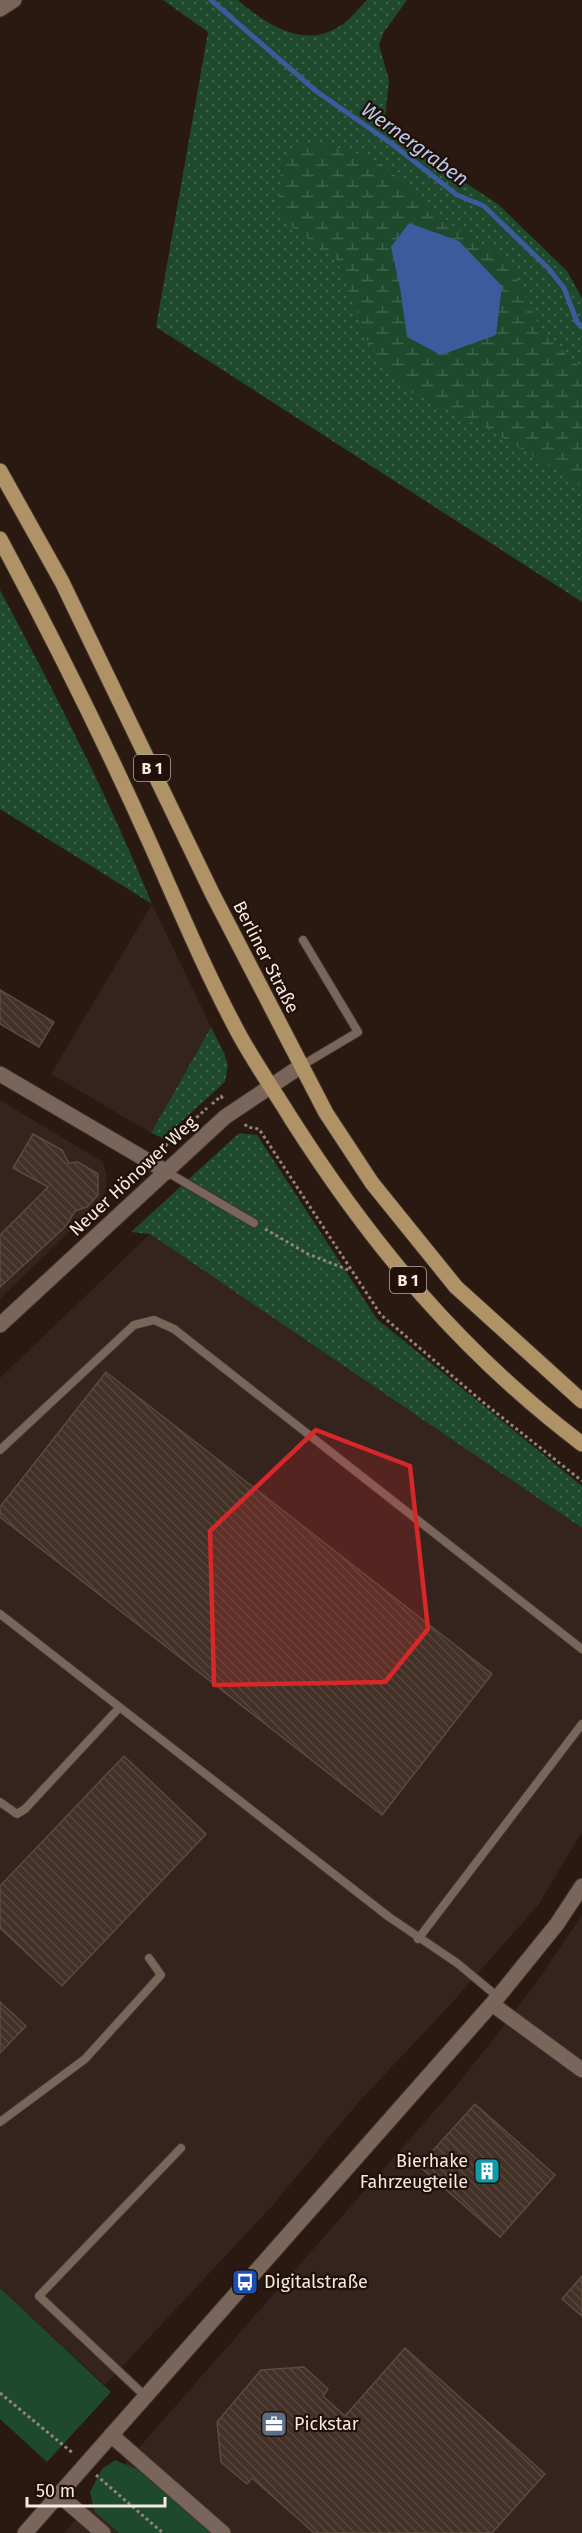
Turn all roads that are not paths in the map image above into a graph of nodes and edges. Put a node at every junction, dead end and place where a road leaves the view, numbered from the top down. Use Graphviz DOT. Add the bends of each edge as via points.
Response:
graph roads {
  1 [pos="14,0"];
  2 [pos="0,9"];
  3 [pos="0,471"];
  4 [pos="0,538"];
  5 [pos="303,940"];
  6 [pos="301,1066"];
  7 [pos="0,1074"];
  8 [pos="270,1085"];
  9 [pos="167,1172"];
  10 [pos="254,1223"];
  11 [pos="0,1325"];
  12 [pos="582,1401"];
  13 [pos="582,1444"];
  14 [pos="0,1450"];
  15 [pos="0,1614"];
  16 [pos="582,1649"];
  17 [pos="120,1708"];
  18 [pos="582,1724"];
  19 [pos="0,1802"];
  20 [pos="582,1886"];
  21 [pos="418,1939"];
  22 [pos="149,1958"];
  23 [pos="495,2000"];
  24 [pos="582,2070"];
  25 [pos="0,2122"];
  26 [pos="181,2148"];
  27 [pos="144,2396"];
  28 [pos="111,2435"];
  29 [pos="58,2494"];
  30 [pos="25,2533"];
  31 [pos="103,2533"];
  32 [pos="223,2533"];
  1 -- 2 [label="street"];
  3 -- 6 [label="main road, Berliner Straße / B 1" via="62,582 212,893"];
  4 -- 8 [label="main road, B 1" via="150,842 192,941 241,1038"];
  5 -- 6 [label="lane" via="358,1032"];
  6 -- 8 [label="street, Neuer Hönower Weg"];
  6 -- 12 [label="main road, Berliner Straße / B 1" via="326,1113 372,1183 456,1287"];
  7 -- 9 [label="street"];
  8 -- 9 [label="street, Neuer Hönower Weg" via="233,1110"];
  8 -- 13 [label="main road, B 1" via="346,1201 395,1266 490,1367"];
  9 -- 10 [label="lane"];
  9 -- 11 [label="street, Neuer Hönower Weg"];
  14 -- 16 [label="lane" via="134,1326 154,1320 174,1329"];
  15 -- 17 [label="lane"];
  17 -- 19 [label="lane" via="25,1809 17,1814"];
  17 -- 21 [label="lane"];
  18 -- 21 [label="lane"];
  20 -- 23 [label="street" via="557,1924"];
  21 -- 23 [label="lane" via="457,1964"];
  22 -- 25 [label="lane" via="161,1975 108,2034 85,2059"];
  23 -- 24 [label="street"];
  23 -- 27 [label="street"];
  26 -- 27 [label="lane" via="39,2296"];
  27 -- 28 [label="street"];
  28 -- 29 [label="street"];
  28 -- 32 [label="street"];
  29 -- 30 [label="street"];
  29 -- 31 [label="street"];
}
